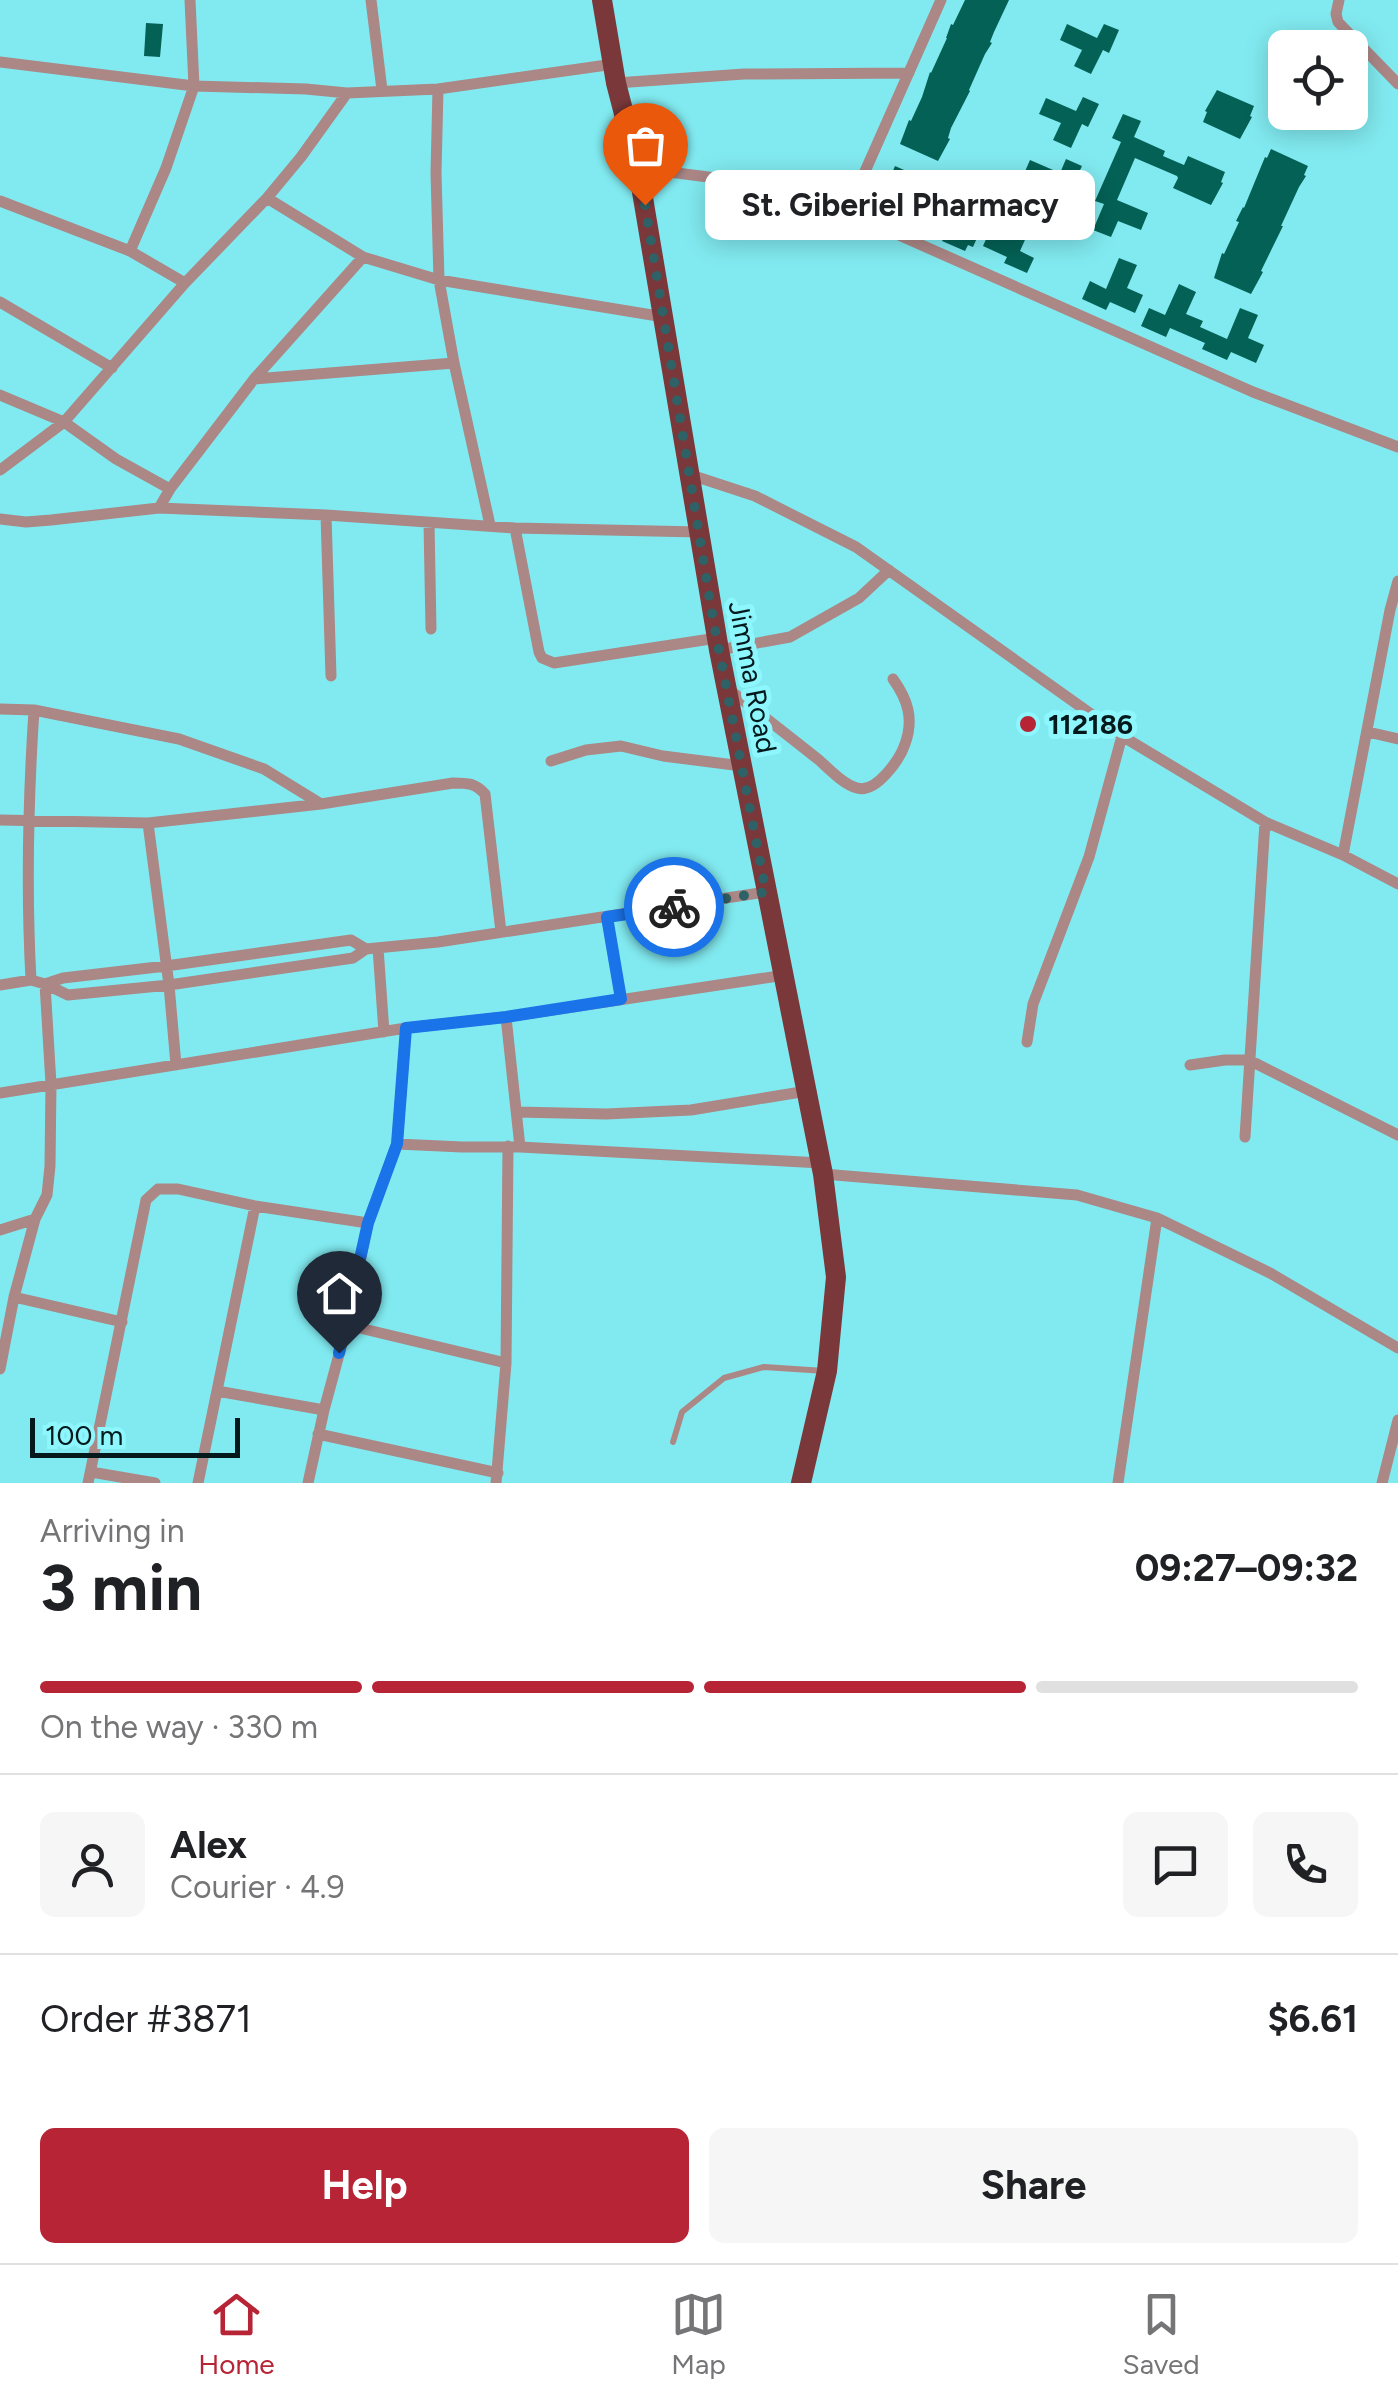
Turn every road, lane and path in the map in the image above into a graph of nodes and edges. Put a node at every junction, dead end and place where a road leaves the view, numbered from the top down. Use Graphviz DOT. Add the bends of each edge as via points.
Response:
graph roads {
  1 [pos="190,0"];
  2 [pos="371,0"];
  3 [pos="602,0"];
  4 [pos="942,0"];
  5 [pos="1338,0"];
  6 [pos="0,62"];
  7 [pos="909,72"];
  8 [pos="615,74"];
  9 [pos="1398,84"];
  10 [pos="194,86"];
  11 [pos="382,90"];
  12 [pos="438,90"];
  13 [pos="346,93"];
  14 [pos="638,168"];
  15 [pos="267,198"];
  16 [pos="0,202"];
  17 [pos="847,212"];
  18 [pos="130,251"];
  19 [pos="363,257"];
  20 [pos="439,280"];
  21 [pos="184,283"];
  22 [pos="0,302"];
  23 [pos="664,317"];
  24 [pos="454,363"];
  25 [pos="112,368"];
  26 [pos="254,379"];
  27 [pos="0,394"];
  28 [pos="64,422"];
  29 [pos="1398,447"];
  30 [pos="0,470"];
  31 [pos="691,475"];
  32 [pos="170,489"];
  33 [pos="159,508"];
  34 [pos="326,515"];
  35 [pos="0,518"];
  36 [pos="429,523"];
  37 [pos="490,526"];
  38 [pos="515,528"];
  39 [pos="699,532"];
  40 [pos="888,570"];
  41 [pos="1398,581"];
  42 [pos="1394,611"];
  43 [pos="432,629"];
  44 [pos="718,644"];
  45 [pos="331,676"];
  46 [pos="893,679"];
  47 [pos="727,688"];
  48 [pos="0,709"];
  49 [pos="34,710"];
  50 [pos="1368,732"];
  51 [pos="1122,736"];
  52 [pos="1398,739"];
  53 [pos="551,760"];
  54 [pos="742,766"];
  55 [pos="321,804"];
  56 [pos="0,820"];
  57 [pos="28,820"];
  58 [pos="1266,822"];
  59 [pos="148,823"];
  60 [pos="1343,855"];
  61 [pos="1398,884"];
  62 [pos="766,892"];
  63 [pos="607,917"];
  64 [pos="501,932"];
  65 [pos="372,948"];
  66 [pos="166,966"];
  67 [pos="785,975"];
  68 [pos="31,980"];
  69 [pos="45,984"];
  70 [pos="169,985"];
  71 [pos="0,986"];
  72 [pos="621,999"];
  73 [pos="506,1017"];
  74 [pos="406,1028"];
  75 [pos="384,1032"];
  76 [pos="1027,1042"];
  77 [pos="1249,1060"];
  78 [pos="176,1065"];
  79 [pos="1190,1065"];
  80 [pos="50,1084"];
  81 [pos="808,1091"];
  82 [pos="0,1092"];
  83 [pos="516,1112"];
  84 [pos="1398,1135"];
  85 [pos="1245,1137"];
  86 [pos="397,1144"];
  87 [pos="514,1146"];
  88 [pos="822,1168"];
  89 [pos="255,1206"];
  90 [pos="1156,1218"];
  91 [pos="35,1219"];
  92 [pos="368,1223"];
  93 [pos="0,1230"];
  94 [pos="14,1297"];
  95 [pos="122,1322"];
  96 [pos="346,1324"];
  97 [pos="1398,1348"];
  98 [pos="506,1363"];
  99 [pos="0,1369"];
  100 [pos="827,1372"];
  101 [pos="217,1391"];
  102 [pos="324,1410"];
  103 [pos="1398,1420"];
  104 [pos="318,1434"];
  105 [pos="672,1442"];
  106 [pos="90,1477"];
  107 [pos="497,1478"];
  108 [pos="154,1483"];
  109 [pos="198,1483"];
  110 [pos="308,1483"];
  111 [pos="801,1483"];
  112 [pos="1118,1483"];
  113 [pos="1382,1483"];
  1 -- 10 [label="street"];
  2 -- 11 [label="street"];
  3 -- 8 [label="highway, Jimma Road"];
  4 -- 7 [label="street"];
  5 -- 9 [label="street" via="1338,22"];
  6 -- 10 [label="street"];
  7 -- 8 [label="street"];
  7 -- 17 [label="street"];
  8 -- 12 [label="street"];
  8 -- 14 [label="highway, Jimma Road"];
  10 -- 13 [label="street"];
  10 -- 18 [label="street"];
  11 -- 12 [label="street"];
  11 -- 13 [label="street"];
  12 -- 20 [label="street"];
  13 -- 15 [label="street"];
  14 -- 17 [label="street" via="747,182"];
  14 -- 23 [label="highway, Jimma Road"];
  15 -- 19 [label="street"];
  15 -- 21 [label="street"];
  16 -- 18 [label="street"];
  17 -- 29 [label="street" via="1253,392"];
  18 -- 21 [label="street"];
  19 -- 20 [label="street"];
  19 -- 26 [label="street"];
  20 -- 23 [label="street"];
  20 -- 24 [label="street"];
  21 -- 25 [label="street"];
  22 -- 25 [label="street"];
  23 -- 31 [label="highway, Jimma Road"];
  24 -- 26 [label="street"];
  24 -- 37 [label="street"];
  25 -- 28 [label="street"];
  26 -- 32 [label="street"];
  27 -- 28 [label="street"];
  28 -- 30 [label="street"];
  28 -- 32 [label="street"];
  31 -- 39 [label="highway, Jimma Road"];
  31 -- 40 [label="street" via="755,496"];
  32 -- 33 [label="street"];
  33 -- 34 [label="street"];
  33 -- 35 [label="street" via="26,522"];
  34 -- 36 [label="street"];
  34 -- 45 [label="street"];
  36 -- 37 [label="street"];
  36 -- 43 [label="street"];
  37 -- 38 [label="street"];
  38 -- 39 [label="street"];
  38 -- 44 [label="street" via="539,652 547,661"];
  39 -- 44 [label="highway, Jimma Road"];
  40 -- 44 [label="street" via="859,598 790,636"];
  40 -- 51 [label="street"];
  41 -- 42 [label="street"];
  42 -- 50 [label="street"];
  44 -- 47 [label="highway, Jimma Road"];
  46 -- 47 [label="street" via="909,708 910,730 897,762 863,788"];
  47 -- 54 [label="highway, Jimma Road"];
  48 -- 49 [label="street"];
  49 -- 55 [label="street" via="180,739 264,769"];
  49 -- 57 [label="street"];
  50 -- 52 [label="street"];
  50 -- 60 [label="street"];
  51 -- 58 [label="street"];
  51 -- 76 [label="street" via="1089,857 1033,1004"];
  53 -- 54 [label="street" via="621,746"];
  54 -- 62 [label="highway, Jimma Road"];
  55 -- 59 [label="street"];
  55 -- 64 [label="street" via="453,782 478,786 485,794"];
  56 -- 57 [label="street"];
  57 -- 59 [label="street"];
  57 -- 68 [label="street"];
  58 -- 60 [label="street"];
  58 -- 77 [label="street"];
  59 -- 66 [label="street"];
  60 -- 61 [label="street"];
  62 -- 63 [label="street"];
  62 -- 67 [label="highway, Jimma Road"];
  63 -- 64 [label="street"];
  63 -- 72 [label="street"];
  64 -- 65 [label="street"];
  65 -- 66 [label="street" via="352,940"];
  65 -- 70 [label="street" via="353,958"];
  65 -- 75 [label="street"];
  66 -- 69 [label="street"];
  66 -- 70 [label="street"];
  67 -- 72 [label="street"];
  67 -- 81 [label="highway, Jimma Road"];
  68 -- 69 [label="street"];
  68 -- 71 [label="street"];
  69 -- 70 [label="street" via="68,995"];
  69 -- 80 [label="street"];
  70 -- 78 [label="street"];
  72 -- 73 [label="street"];
  73 -- 74 [label="street"];
  73 -- 83 [label="street"];
  74 -- 75 [label="street"];
  74 -- 86 [label="street"];
  75 -- 78 [label="street"];
  77 -- 79 [label="street"];
  77 -- 84 [label="street"];
  77 -- 85 [label="street"];
  78 -- 80 [label="street"];
  80 -- 82 [label="street"];
  80 -- 91 [label="street" via="47,1195"];
  81 -- 83 [label="street" via="691,1110"];
  81 -- 88 [label="highway, Jimma Road"];
  83 -- 87 [label="street"];
  86 -- 87 [label="street"];
  86 -- 92 [label="street"];
  87 -- 88 [label="street"];
  87 -- 98 [label="street"];
  88 -- 90 [label="street" via="1077,1195"];
  88 -- 100 [label="highway, Jimma Road" via="836,1277"];
  89 -- 92 [label="street"];
  89 -- 95 [label="street" via="158,1189 146,1200"];
  89 -- 101 [label="street"];
  90 -- 97 [label="street" via="1270,1273"];
  90 -- 112 [label="street"];
  91 -- 93 [label="street"];
  91 -- 94 [label="street"];
  92 -- 96 [label="street"];
  94 -- 95 [label="street"];
  94 -- 99 [label="street"];
  95 -- 106 [label="street"];
  96 -- 98 [label="street"];
  96 -- 102 [label="street"];
  98 -- 107 [label="street"];
  100 -- 105 [label="lane" via="764,1367 724,1378 682,1412"];
  100 -- 111 [label="highway, Jimma Road"];
  101 -- 102 [label="street"];
  101 -- 109 [label="street"];
  102 -- 104 [label="street"];
  103 -- 113 [label="street"];
  104 -- 107 [label="street"];
  104 -- 110 [label="street"];
  106 -- 108 [label="street"];
}
